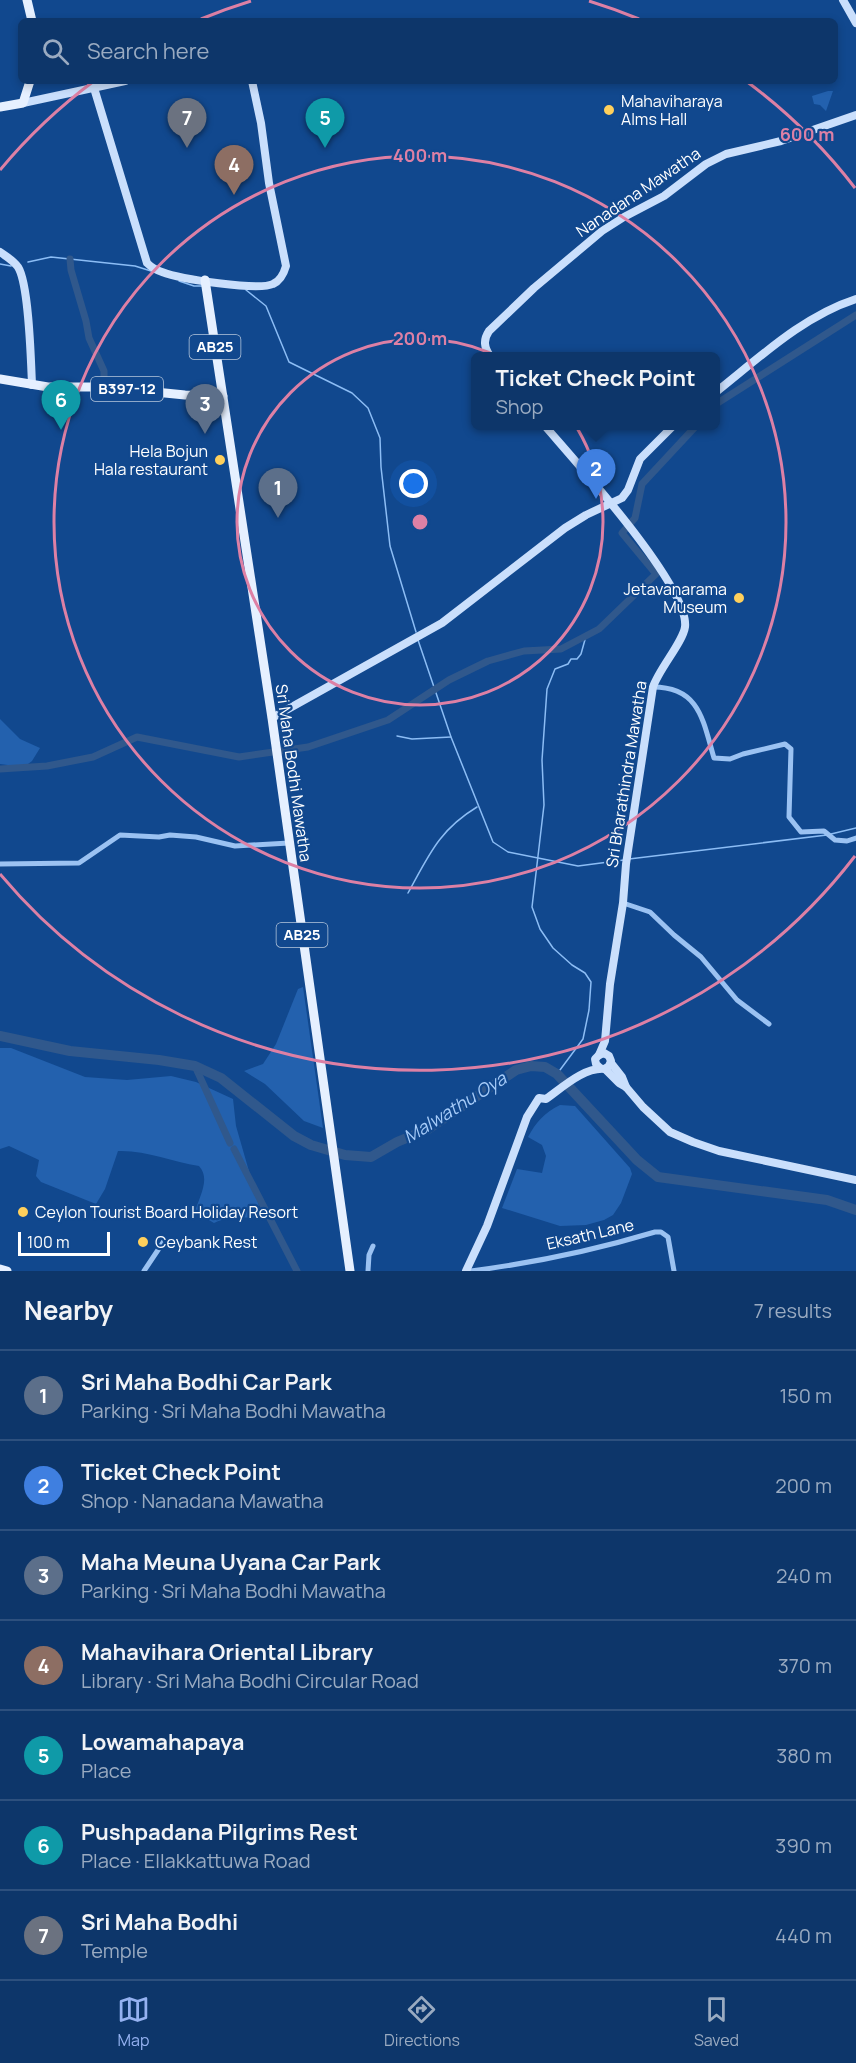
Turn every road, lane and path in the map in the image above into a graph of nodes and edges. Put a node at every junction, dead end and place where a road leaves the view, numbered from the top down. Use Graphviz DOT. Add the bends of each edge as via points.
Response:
graph roads {
  1 [pos="27,0"];
  2 [pos="843,0"];
  3 [pos="853,8"];
  4 [pos="31,18"];
  5 [pos="856,23"];
  6 [pos="29,84"];
  7 [pos="112,84"];
  8 [pos="253,84"];
  9 [pos="98,87"];
  10 [pos="23,103"];
  11 [pos="0,107"];
  12 [pos="856,115"];
  13 [pos="0,252"];
  14 [pos="205,280"];
  15 [pos="856,298"];
  16 [pos="488,352"];
  17 [pos="0,379"];
  18 [pos="32,385"];
  19 [pos="720,389"];
  20 [pos="223,396"];
  21 [pos="548,430"];
  22 [pos="669,430"];
  23 [pos="613,508"];
  24 [pos="653,687"];
  25 [pos="272,718"];
  26 [pos="856,838"];
  27 [pos="289,843"];
  28 [pos="0,864"];
  29 [pos="623,903"];
  30 [pos="769,1024"];
  31 [pos="603,1062"];
  32 [pos="856,1180"];
  33 [pos="164,1240"];
  34 [pos="373,1246"];
  35 [pos="0,1269"];
  36 [pos="483,1270"];
  37 [pos="7,1271"];
  38 [pos="144,1271"];
  39 [pos="350,1271"];
  40 [pos="368,1271"];
  41 [pos="466,1271"];
  42 [pos="471,1271"];
  43 [pos="674,1271"];
  1 -- 4 [label="main road"];
  2 -- 3 [label="main road"];
  3 -- 5 [label="main road"];
  6 -- 10 [label="main road"];
  7 -- 9 [label="main road"];
  8 -- 14 [label="main road" via="286,266 277,282 265,286"];
  9 -- 10 [label="main road"];
  9 -- 14 [label="main road" via="147,262 162,272"];
  10 -- 11 [label="main road"];
  12 -- 16 [label="main road, Nanadana Mawatha" via="720,157 664,196 602,231 489,331 485,338"];
  13 -- 18 [label="main road" via="16,265 24,286"];
  14 -- 20 [label="main road, Sri Maha Bodhi Mawatha / AB25"];
  15 -- 19 [label="main road" via="812,319"];
  17 -- 18 [label="main road, B397-12"];
  18 -- 20 [label="main road, B397-12"];
  20 -- 25 [label="main road, Sri Maha Bodhi Mawatha / AB25"];
  21 -- 23 [label="main road"];
  22 -- 23 [label="main road" via="640,459 626,494"];
  23 -- 24 [label="main road, Sri Bharathindra Mawatha" via="667,579 684,615 683,632"];
  23 -- 25 [label="main road" via="586,515 564,528 468,604 424,633"];
  24 -- 26 [label="street" via="687,696 700,711 717,760 785,744 791,749 789,817 801,832 824,831 835,840"];
  24 -- 29 [label="main road, Sri Bharathindra Mawatha"];
  25 -- 27 [label="main road, Sri Maha Bodhi Mawatha / AB25"];
  27 -- 28 [label="street" via="235,846 196,837 120,836 79,863"];
  27 -- 39 [label="main road, Sri Maha Bodhi Mawatha / AB25"];
  29 -- 30 [label="street" via="650,912 701,957 737,1000"];
  29 -- 31 [label="main road, Sri Bharathindra Mawatha"];
  31 -- 32 [label="main road" via="622,1077 643,1107 670,1132 719,1151"];
  31 -- 41 [label="main road" via="546,1099 538,1098"];
  33 -- 38 [label="street"];
  34 -- 40 [label="street"];
  35 -- 37 [label="main road"];
  36 -- 42 [label="street, Eksath Lane"];
  36 -- 43 [label="street, Eksath Lane" via="661,1232 668,1237"];
}
